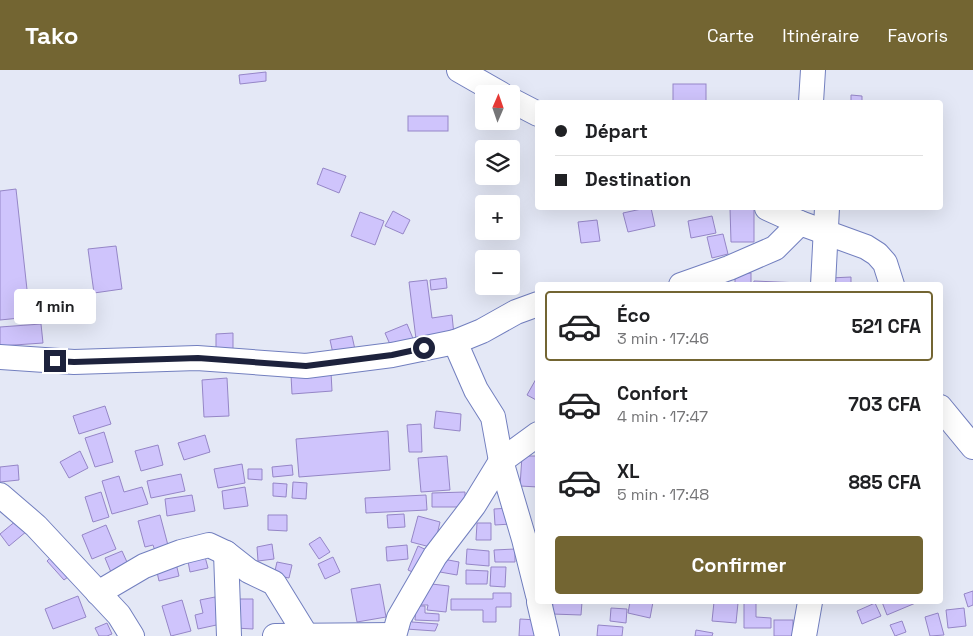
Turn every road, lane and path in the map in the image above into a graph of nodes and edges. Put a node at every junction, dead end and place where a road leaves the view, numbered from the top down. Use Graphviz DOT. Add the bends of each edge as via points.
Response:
graph roads {
  1 [pos="459,70"];
  2 [pos="813,70"];
  3 [pos="485,85"];
  4 [pos="811,100"];
  5 [pos="520,105"];
  6 [pos="535,112"];
  7 [pos="771,210"];
  8 [pos="827,210"];
  9 [pos="800,223"];
  10 [pos="826,234"];
  11 [pos="690,282"];
  12 [pos="823,282"];
  13 [pos="891,282"];
  14 [pos="535,305"];
  15 [pos="455,342"];
  16 [pos="0,357"];
  17 [pos="943,410"];
  18 [pos="535,436"];
  19 [pos="973,447"];
  20 [pos="501,461"];
  21 [pos="0,495"];
  22 [pos="226,553"];
  23 [pos="535,583"];
  24 [pos="98,593"];
  25 [pos="539,604"];
  26 [pos="810,604"];
  27 [pos="306,635"];
  28 [pos="132,636"];
  29 [pos="229,636"];
  30 [pos="275,636"];
  31 [pos="394,636"];
  32 [pos="547,636"];
  33 [pos="804,636"];
  1 -- 3 [label="street"];
  2 -- 4 [label="street"];
  5 -- 6 [label="street"];
  7 -- 9 [label="street"];
  8 -- 10 [label="street"];
  9 -- 10 [label="street"];
  9 -- 11 [label="street" via="775,248"];
  10 -- 12 [label="street"];
  10 -- 13 [label="street" via="877,254 885,262"];
  14 -- 15 [label="street"];
  15 -- 16 [label="street" via="392,355 306,366 198,358 74,362"];
  15 -- 20 [label="street" via="476,390 493,417"];
  17 -- 19 [label="street"];
  18 -- 20 [label="street"];
  20 -- 23 [label="street"];
  20 -- 31 [label="street" via="474,505 435,556 399,618"];
  21 -- 24 [label="street" via="36,526"];
  22 -- 24 [label="street" via="209,545 181,552 144,566"];
  22 -- 27 [label="street" via="248,570 274,583"];
  22 -- 29 [label="street"];
  24 -- 28 [label="street" via="119,615"];
  25 -- 32 [label="street"];
  26 -- 33 [label="street"];
  27 -- 30 [label="street"];
  27 -- 31 [label="street"];
}
